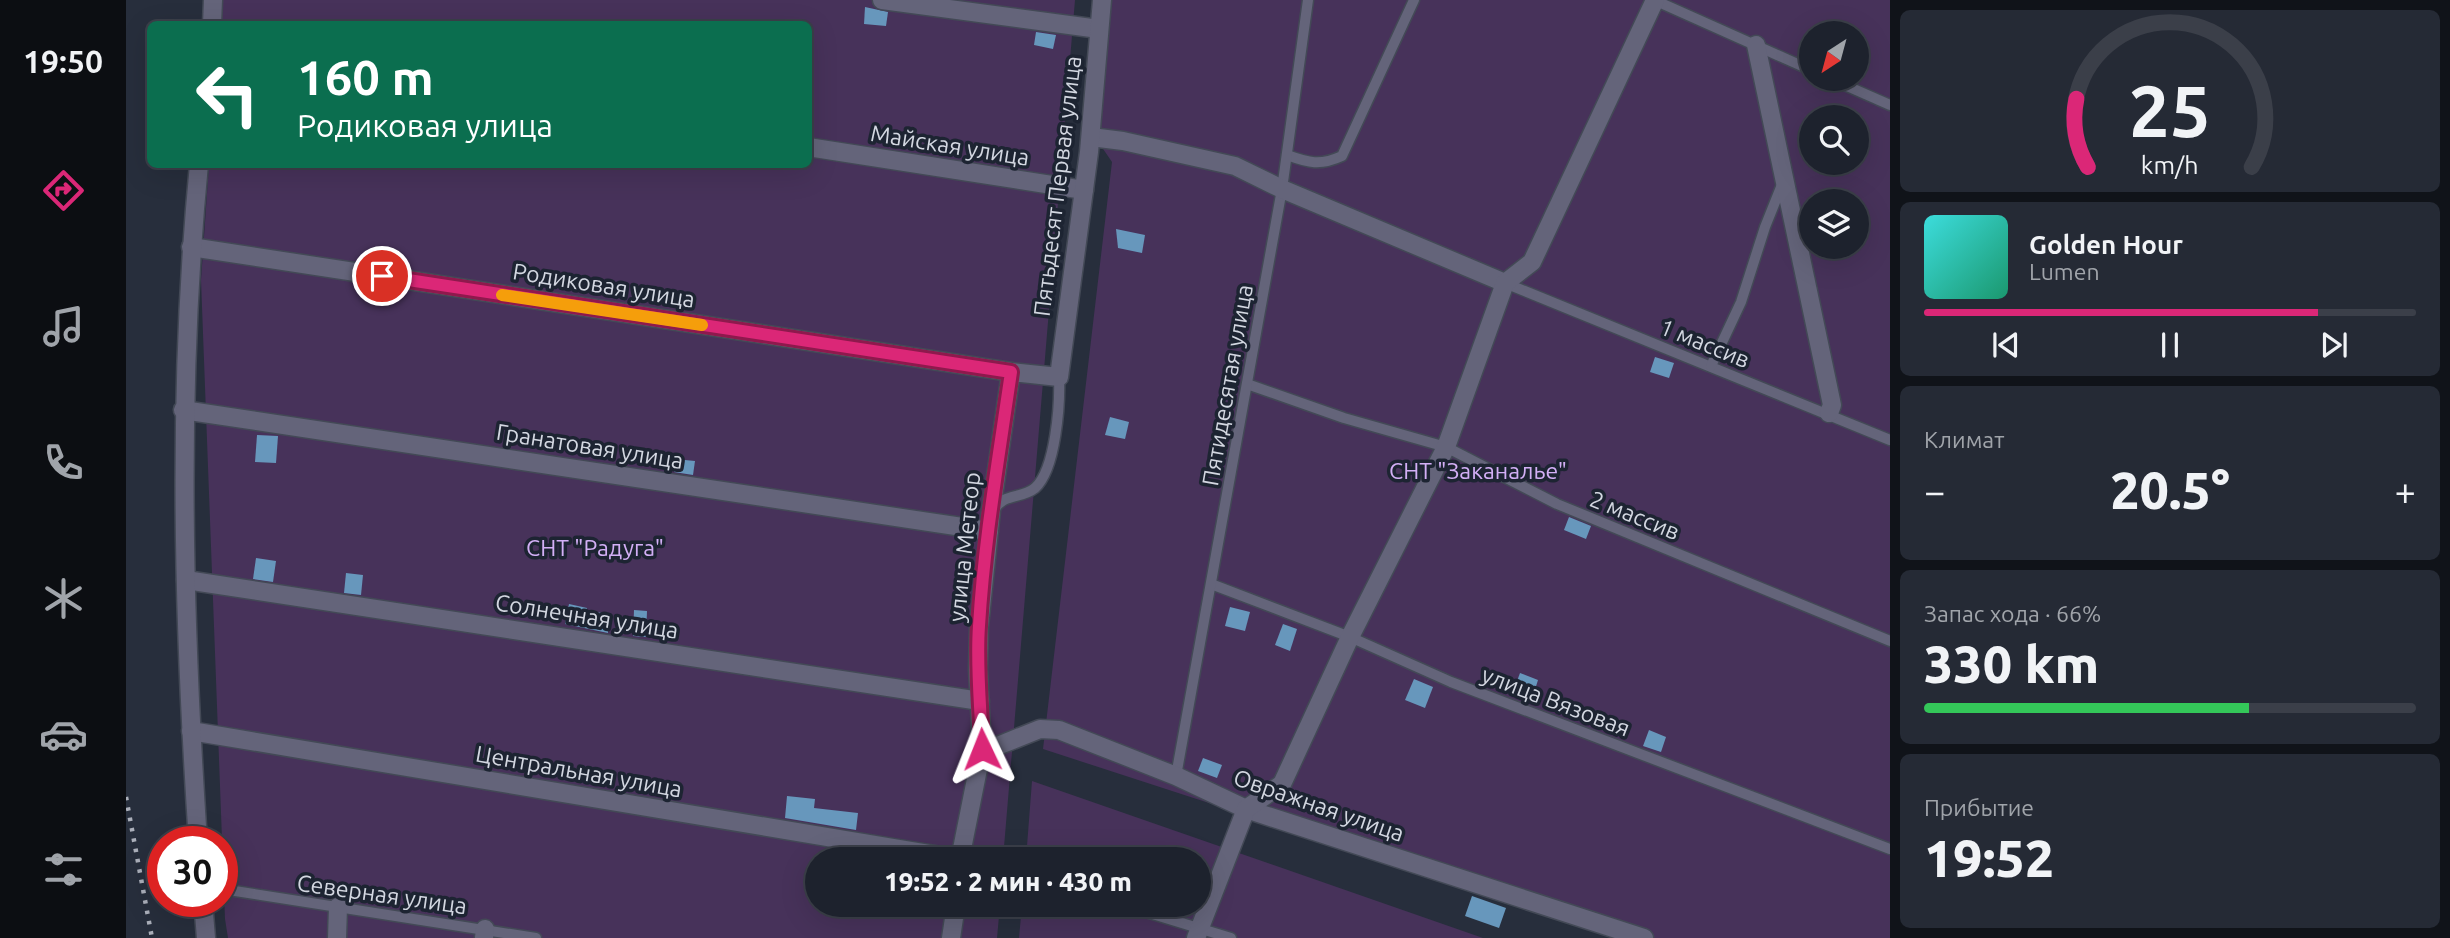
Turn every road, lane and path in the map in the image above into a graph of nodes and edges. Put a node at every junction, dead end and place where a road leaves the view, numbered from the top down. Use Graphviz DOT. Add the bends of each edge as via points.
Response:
graph roads {
  1 [pos="213,0"];
  2 [pos="882,0"];
  3 [pos="1102,0"];
  4 [pos="1308,0"];
  5 [pos="1414,0"];
  6 [pos="1655,0"];
  7 [pos="212,21"];
  8 [pos="1099,29"];
  9 [pos="1756,45"];
  10 [pos="1799,65"];
  11 [pos="1858,91"];
  12 [pos="1890,105"];
  13 [pos="1091,137"];
  14 [pos="812,149"];
  15 [pos="1287,155"];
  16 [pos="199,168"];
  17 [pos="1784,182"];
  18 [pos="1084,190"];
  19 [pos="1282,190"];
  20 [pos="191,247"];
  21 [pos="1505,283"];
  22 [pos="1712,366"];
  23 [pos="1011,372"];
  24 [pos="1059,377"];
  25 [pos="1247,384"];
  26 [pos="183,410"];
  27 [pos="1829,413"];
  28 [pos="1890,440"];
  29 [pos="1446,447"];
  30 [pos="991,511"];
  31 [pos="989,531"];
  32 [pos="186,580"];
  33 [pos="1210,584"];
  34 [pos="1350,637"];
  35 [pos="1890,641"];
  36 [pos="981,701"];
  37 [pos="191,731"];
  38 [pos="982,749"];
  39 [pos="1175,776"];
  40 [pos="1246,809"];
  41 [pos="197,826"];
  42 [pos="888,847"];
  43 [pos="962,847"];
  44 [pos="1890,849"];
  45 [pos="238,892"];
  46 [pos="338,907"];
  47 [pos="204,917"];
  48 [pos="954,917"];
  49 [pos="1155,917"];
  50 [pos="485,933"];
  51 [pos="1198,933"];
  52 [pos="206,938"];
  53 [pos="337,938"];
  54 [pos="536,938"];
  55 [pos="951,938"];
  56 [pos="1231,938"];
  57 [pos="1644,938"];
  1 -- 7 [label="street"];
  2 -- 8 [label="street"];
  3 -- 8 [label="street, Пятьдесят Первая улица"];
  4 -- 15 [label="lane, Пятидесятая улица"];
  5 -- 15 [label="lane" via="1342,156 1327,163"];
  6 -- 9 [label="lane"];
  6 -- 21 [label="street" via="1532,262"];
  8 -- 13 [label="street, Пятьдесят Первая улица"];
  9 -- 10 [label="lane"];
  9 -- 17 [label="street"];
  11 -- 12 [label="lane"];
  13 -- 18 [label="street, Пятьдесят Первая улица"];
  13 -- 19 [label="street" via="1235,166"];
  14 -- 18 [label="street, Майская улица"];
  15 -- 19 [label="lane, Пятидесятая улица"];
  16 -- 20 [label="street"];
  17 -- 22 [label="lane" via="1741,302"];
  17 -- 27 [label="street" via="1832,404"];
  18 -- 24 [label="street, Пятьдесят Первая улица"];
  19 -- 21 [label="street"];
  19 -- 25 [label="lane, Пятидесятая улица"];
  20 -- 23 [label="street, Родиковая улица"];
  20 -- 26 [label="street"];
  21 -- 22 [label="lane, 1 массив"];
  21 -- 29 [label="street"];
  22 -- 27 [label="lane, 1 массив"];
  23 -- 24 [label="street"];
  23 -- 30 [label="street, улица Метеор"];
  24 -- 30 [label="lane" via="1055,442 1037,486"];
  25 -- 29 [label="lane, 2 массив"];
  25 -- 33 [label="lane, Пятидесятая улица"];
  26 -- 31 [label="street, Гранатовая улица"];
  26 -- 32 [label="street"];
  27 -- 28 [label="lane, 1 массив"];
  29 -- 34 [label="street"];
  29 -- 35 [label="lane, 2 массив" via="1557,504"];
  30 -- 31 [label="street, улица Метеор"];
  31 -- 36 [label="street, улица Метеор" via="979,627"];
  32 -- 36 [label="street, Солнечная улица"];
  32 -- 37 [label="street"];
  33 -- 34 [label="lane, улица Вязовая"];
  33 -- 39 [label="lane, Пятидесятая улица"];
  34 -- 40 [label="street" via="1282,784"];
  34 -- 44 [label="lane, улица Вязовая" via="1451,682"];
  36 -- 38 [label="street, улица Метеор"];
  37 -- 41 [label="street"];
  37 -- 42 [label="street, Центральная улица"];
  38 -- 39 [label="street, Овражная улица" via="1040,729 1059,730"];
  38 -- 43 [label="street, улица Метеор"];
  39 -- 40 [label="street, Овражная улица"];
  40 -- 51 [label="street"];
  40 -- 57 [label="street, Овражная улица"];
  45 -- 46 [label="lane, Северная улица"];
  46 -- 50 [label="lane, Северная улица"];
  46 -- 53 [label="street"];
  47 -- 52 [label="street"];
  48 -- 55 [label="street"];
  49 -- 51 [label="lane"];
  50 -- 54 [label="lane, Северная улица"];
  51 -- 56 [label="lane"];
}
